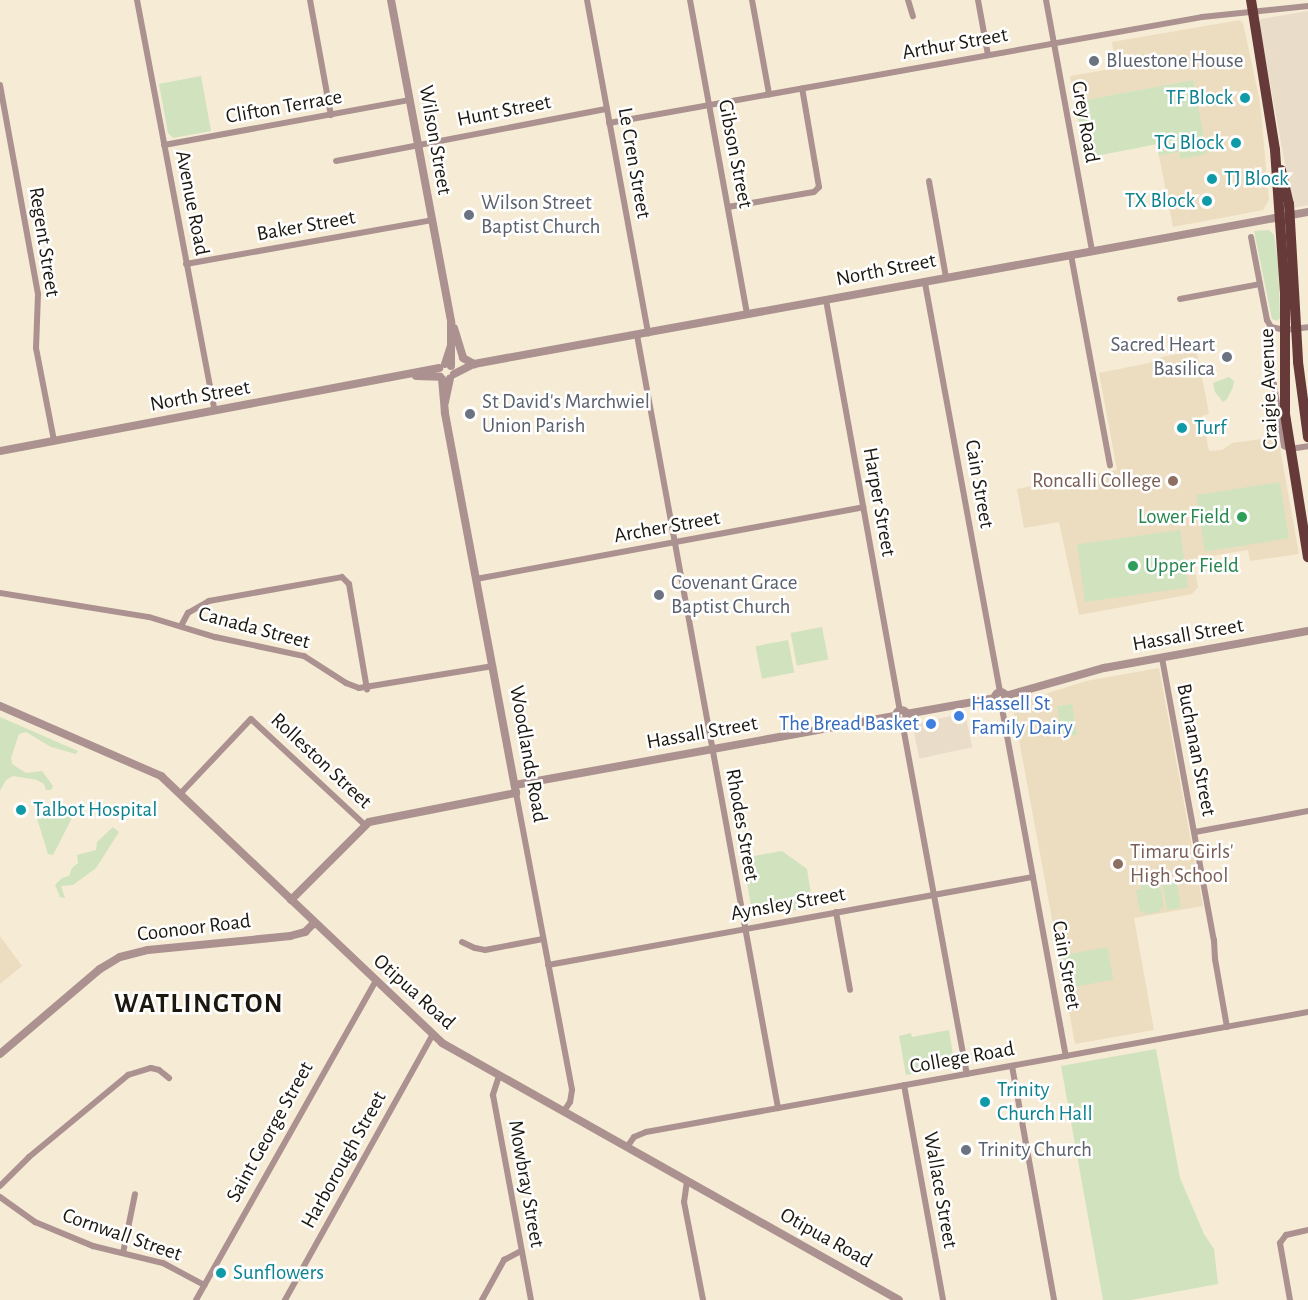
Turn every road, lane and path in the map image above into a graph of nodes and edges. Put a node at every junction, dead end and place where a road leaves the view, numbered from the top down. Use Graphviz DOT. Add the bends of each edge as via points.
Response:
graph roads {
  1 [pos="137,0"];
  2 [pos="310,0"];
  3 [pos="392,0"];
  4 [pos="587,0"];
  5 [pos="690,0"];
  6 [pos="752,0"];
  7 [pos="908,0"];
  8 [pos="978,0"];
  9 [pos="1046,0"];
  10 [pos="1252,6"];
  11 [pos="1308,6"];
  12 [pos="913,16"];
  13 [pos="1054,43"];
  14 [pos="988,55"];
  15 [pos="0,85"];
  16 [pos="802,88"];
  17 [pos="770,94"];
  18 [pos="410,100"];
  19 [pos="709,106"];
  20 [pos="607,109"];
  21 [pos="331,115"];
  22 [pos="609,123"];
  23 [pos="418,144"];
  24 [pos="164,146"];
  25 [pos="336,161"];
  26 [pos="929,181"];
  27 [pos="728,207"];
  28 [pos="1308,212"];
  29 [pos="1285,216"];
  30 [pos="432,220"];
  31 [pos="1251,237"];
  32 [pos="1092,251"];
  33 [pos="1071,255"];
  34 [pos="186,264"];
  35 [pos="946,277"];
  36 [pos="925,283"];
  37 [pos="1260,284"];
  38 [pos="1180,299"];
  39 [pos="826,300"];
  40 [pos="747,315"];
  41 [pos="452,322"];
  42 [pos="1271,327"];
  43 [pos="1308,327"];
  44 [pos="1291,330"];
  45 [pos="648,333"];
  46 [pos="637,334"];
  47 [pos="472,364"];
  48 [pos="446,372"];
  49 [pos="215,411"];
  50 [pos="1308,437"];
  51 [pos="54,441"];
  52 [pos="1308,446"];
  53 [pos="1290,449"];
  54 [pos="0,451"];
  55 [pos="1110,465"];
  56 [pos="863,507"];
  57 [pos="674,542"];
  58 [pos="1308,557"];
  59 [pos="476,579"];
  60 [pos="0,593"];
  61 [pos="181,626"];
  62 [pos="1308,631"];
  63 [pos="1162,658"];
  64 [pos="493,666"];
  65 [pos="367,689"];
  66 [pos="1000,697"];
  67 [pos="0,706"];
  68 [pos="901,715"];
  69 [pos="712,749"];
  70 [pos="515,789"];
  71 [pos="180,794"];
  72 [pos="1308,811"];
  73 [pos="364,824"];
  74 [pos="1195,832"];
  75 [pos="1034,877"];
  76 [pos="934,895"];
  77 [pos="291,900"];
  78 [pos="836,912"];
  79 [pos="314,923"];
  80 [pos="744,929"];
  81 [pos="543,939"];
  82 [pos="462,942"];
  83 [pos="548,965"];
  84 [pos="375,982"];
  85 [pos="850,990"];
  86 [pos="1308,1012"];
  87 [pos="1227,1027"];
  88 [pos="432,1036"];
  89 [pos="0,1054"];
  90 [pos="1066,1056"];
  91 [pos="1012,1066"];
  92 [pos="967,1074"];
  93 [pos="499,1076"];
  94 [pos="169,1078"];
  95 [pos="904,1085"];
  96 [pos="778,1108"];
  97 [pos="564,1112"];
  98 [pos="627,1147"];
  99 [pos="687,1182"];
  100 [pos="0,1186"];
  101 [pos="135,1194"];
  102 [pos="0,1197"];
  103 [pos="1308,1230"];
  104 [pos="521,1251"];
  105 [pos="123,1253"];
  106 [pos="204,1285"];
  107 [pos="196,1300"];
  108 [pos="285,1300"];
  109 [pos="482,1300"];
  110 [pos="531,1300"];
  111 [pos="703,1300"];
  112 [pos="899,1300"];
  113 [pos="943,1300"];
  114 [pos="1054,1300"];
  115 [pos="1290,1300"];
  1 -- 24 [label="street, Avenue Road"];
  2 -- 21 [label="street"];
  3 -- 18 [label="street, Wilson Street"];
  4 -- 20 [label="street, Le Cren Street"];
  5 -- 19 [label="street, Gibson Street"];
  6 -- 17 [label="street"];
  7 -- 12 [label="street"];
  8 -- 14 [label="street"];
  9 -- 13 [label="street, Grey Road"];
  10 -- 11 [label="street, Arthur Street"];
  10 -- 13 [label="street, Arthur Street"];
  10 -- 29 [label="highway, Craigie Avenue" via="1275,150 1287,191"];
  13 -- 14 [label="street, Arthur Street"];
  13 -- 32 [label="street, Grey Road"];
  14 -- 16 [label="street, Arthur Street"];
  15 -- 51 [label="street, Regent Street" via="38,294 36,348"];
  16 -- 17 [label="street, Arthur Street"];
  16 -- 27 [label="street" via="819,187 814,192"];
  17 -- 19 [label="street, Arthur Street"];
  18 -- 21 [label="street, Clifton Terrace"];
  18 -- 23 [label="street, Wilson Street"];
  19 -- 22 [label="street, Arthur Street"];
  19 -- 27 [label="street, Gibson Street"];
  20 -- 22 [label="street, Le Cren Street"];
  20 -- 23 [label="street, Hunt Street"];
  21 -- 24 [label="street, Clifton Terrace"];
  22 -- 45 [label="street, Le Cren Street"];
  23 -- 25 [label="street, Hunt Street"];
  23 -- 30 [label="street, Wilson Street"];
  24 -- 34 [label="street, Avenue Road"];
  26 -- 35 [label="street"];
  27 -- 40 [label="street, Gibson Street"];
  28 -- 29 [label="street, North Street"];
  29 -- 32 [label="street, North Street"];
  29 -- 44 [label="highway, Craigie Avenue"];
  30 -- 34 [label="street, Baker Street"];
  30 -- 41 [label="street, Wilson Street"];
  31 -- 37 [label="street"];
  32 -- 33 [label="street, North Street"];
  33 -- 35 [label="street, North Street"];
  33 -- 55 [label="street"];
  34 -- 49 [label="street, Avenue Road"];
  35 -- 36 [label="street, North Street"];
  36 -- 39 [label="street, North Street"];
  36 -- 66 [label="street, Cain Street"];
  37 -- 38 [label="street"];
  37 -- 42 [label="street"];
  39 -- 40 [label="street, North Street"];
  39 -- 56 [label="street, Harper Street"];
  40 -- 45 [label="street, North Street"];
  41 -- 47 [label="street, Wilson Street" via="463,358"];
  41 -- 48 [label="street, Wilson Street"];
  42 -- 44 [label="street"];
  42 -- 53 [label="street" via="1266,336 1282,438 1285,448"];
  43 -- 44 [label="street"];
  44 -- 50 [label="highway, Craigie Avenue"];
  44 -- 53 [label="highway, Craigie Avenue" via="1284,401"];
  45 -- 46 [label="street, North Street"];
  46 -- 47 [label="street, North Street"];
  46 -- 57 [label="street, Rhodes Street"];
  47 -- 48 [label="street, North Street"];
  48 -- 49 [label="street, North Street"];
  48 -- 59 [label="street, Woodlands Road" via="445,402"];
  49 -- 51 [label="street, North Street"];
  51 -- 54 [label="street, North Street"];
  52 -- 53 [label="street"];
  53 -- 58 [label="highway, Craigie Avenue"];
  56 -- 57 [label="street, Archer Street"];
  56 -- 68 [label="street, Harper Street"];
  57 -- 59 [label="street, Archer Street"];
  57 -- 69 [label="street, Rhodes Street"];
  59 -- 64 [label="street, Woodlands Road"];
  60 -- 61 [label="street, Canada Street" via="149,617"];
  61 -- 65 [label="street, Canada Street" via="308,657 346,683"];
  61 -- 65 [label="street" via="193,609 208,601 342,577 349,584"];
  62 -- 63 [label="street, Hassall Street"];
  63 -- 66 [label="street, Hassall Street" via="1079,673"];
  63 -- 74 [label="street, Buchanan Street"];
  64 -- 65 [label="street"];
  64 -- 70 [label="street, Woodlands Road"];
  66 -- 68 [label="street, Hassall Street"];
  66 -- 75 [label="street, Cain Street"];
  67 -- 71 [label="street, Otipua Road" via="148,768"];
  68 -- 69 [label="street, Hassall Street"];
  68 -- 76 [label="street, Harper Street"];
  69 -- 70 [label="street, Hassall Street"];
  69 -- 80 [label="street, Rhodes Street"];
  70 -- 73 [label="street, Hassall Street"];
  70 -- 81 [label="street, Woodlands Road"];
  71 -- 73 [label="street, Rolleston Street" via="251,718"];
  71 -- 77 [label="street, Otipua Road"];
  72 -- 74 [label="street"];
  73 -- 77 [label="street"];
  74 -- 87 [label="street, Buchanan Street"];
  75 -- 76 [label="street, Aynsley Street"];
  75 -- 90 [label="street, Cain Street"];
  76 -- 78 [label="street, Aynsley Street"];
  76 -- 92 [label="street, Harper Street"];
  77 -- 79 [label="street, Otipua Road"];
  78 -- 80 [label="street, Aynsley Street"];
  78 -- 85 [label="street"];
  79 -- 84 [label="street, Otipua Road"];
  79 -- 89 [label="street, Coonoor Road" via="305,932 290,936 148,950 120,957 100,969"];
  80 -- 83 [label="street, Aynsley Street"];
  80 -- 96 [label="street, Rhodes Street"];
  81 -- 82 [label="street" via="485,950"];
  81 -- 83 [label="street, Woodlands Road"];
  83 -- 97 [label="street, Woodlands Road" via="572,1090"];
  84 -- 88 [label="street, Otipua Road"];
  84 -- 106 [label="street, Saint George Street"];
  86 -- 87 [label="street, College Road"];
  87 -- 90 [label="street, College Road"];
  88 -- 93 [label="street, Otipua Road"];
  88 -- 108 [label="street, Harborough Street"];
  90 -- 91 [label="street, College Road"];
  91 -- 92 [label="street, College Road"];
  91 -- 114 [label="street"];
  92 -- 95 [label="street, College Road"];
  93 -- 97 [label="street, Otipua Road"];
  93 -- 104 [label="street, Mowbray Street" via="493,1095"];
  94 -- 100 [label="street" via="151,1068 128,1075"];
  95 -- 96 [label="street, College Road"];
  95 -- 113 [label="street, Wallace Street"];
  96 -- 98 [label="street, College Road" via="639,1134"];
  97 -- 98 [label="street, Otipua Road"];
  98 -- 99 [label="street, Otipua Road"];
  99 -- 111 [label="street" via="684,1202"];
  99 -- 112 [label="street, Otipua Road"];
  101 -- 105 [label="street"];
  102 -- 105 [label="street, Cornwall Street" via="34,1222 93,1246"];
  103 -- 115 [label="street" via="1286,1235 1280,1242"];
  104 -- 109 [label="street" via="504,1260"];
  104 -- 110 [label="street, Mowbray Street"];
  105 -- 106 [label="street, Cornwall Street" via="168,1265"];
  106 -- 107 [label="street, Saint George Street"];
}
